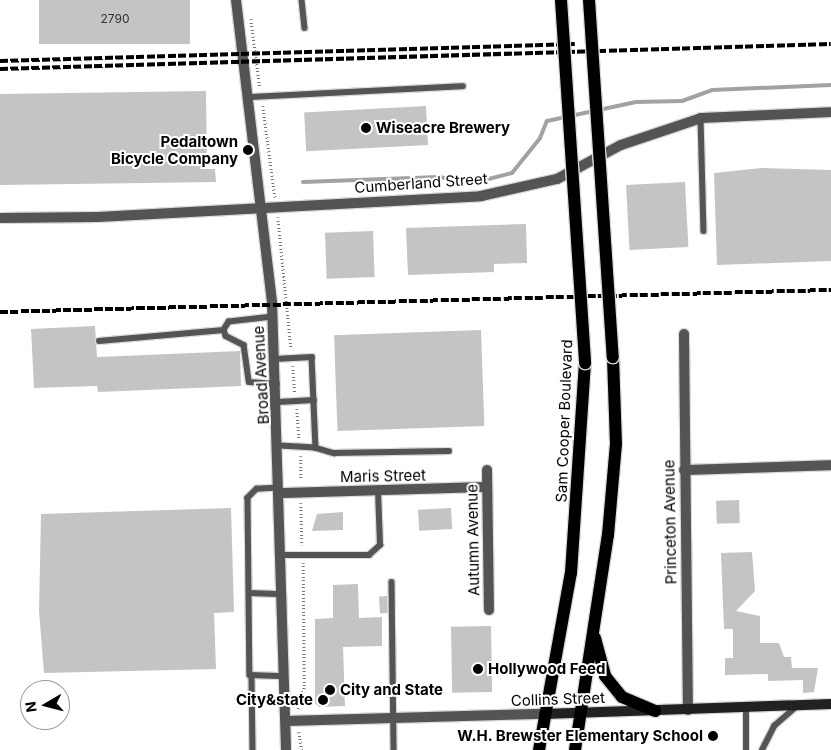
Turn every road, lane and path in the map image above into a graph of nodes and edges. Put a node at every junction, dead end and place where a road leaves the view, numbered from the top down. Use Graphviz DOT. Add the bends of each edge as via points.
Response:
graph roads {
  1 [pos="236,0"];
  2 [pos="302,0"];
  3 [pos="561,0"];
  4 [pos="589,0"];
  5 [pos="250,9"];
  6 [pos="305,28"];
  7 [pos="463,86"];
  8 [pos="262,96"];
  9 [pos="249,97"];
  10 [pos="831,112"];
  11 [pos="701,118"];
  12 [pos="276,207"];
  13 [pos="262,208"];
  14 [pos="0,218"];
  15 [pos="704,232"];
  16 [pos="273,318"];
  17 [pos="224,330"];
  18 [pos="684,334"];
  19 [pos="99,341"];
  20 [pos="275,359"];
  21 [pos="292,359"];
  22 [pos="276,384"];
  23 [pos="296,400"];
  24 [pos="314,400"];
  25 [pos="278,402"];
  26 [pos="280,446"];
  27 [pos="316,448"];
  28 [pos="300,449"];
  29 [pos="449,451"];
  30 [pos="831,465"];
  31 [pos="487,470"];
  32 [pos="684,470"];
  33 [pos="487,487"];
  34 [pos="281,491"];
  35 [pos="301,492"];
  36 [pos="378,492"];
  37 [pos="281,555"];
  38 [pos="302,555"];
  39 [pos="392,582"];
  40 [pos="250,594"];
  41 [pos="283,594"];
  42 [pos="489,610"];
  43 [pos="594,628"];
  44 [pos="285,676"];
  45 [pos="252,678"];
  46 [pos="831,704"];
  47 [pos="798,706"];
  48 [pos="746,708"];
  49 [pos="688,710"];
  50 [pos="655,711"];
  51 [pos="581,713"];
  52 [pos="544,714"];
  53 [pos="393,718"];
  54 [pos="286,721"];
  55 [pos="298,721"];
  56 [pos="253,750"];
  57 [pos="286,750"];
  58 [pos="302,750"];
  59 [pos="394,750"];
  60 [pos="539,750"];
  61 [pos="575,750"];
  62 [pos="746,750"];
  63 [pos="762,750"];
  1 -- 9 [label="street, Broad Avenue"];
  2 -- 6 [label="lane"];
  3 -- 52 [label="main road, Sam Cooper Boulevard, bridge" via="585,363 571,573"];
  4 -- 43 [label="main road, bridge" via="616,444"];
  5 -- 8 [label="path"];
  7 -- 8 [label="lane"];
  8 -- 9 [label="lane"];
  8 -- 12 [label="path"];
  9 -- 13 [label="street, Broad Avenue"];
  10 -- 11 [label="street, Cumberland Street"];
  11 -- 12 [label="street, Cumberland Street" via="621,145 557,179 481,196"];
  11 -- 15 [label="lane"];
  12 -- 13 [label="street, Cumberland Street"];
  12 -- 21 [label="path"];
  13 -- 14 [label="street, Cumberland Street"];
  13 -- 16 [label="street, Broad Avenue"];
  16 -- 17 [label="lane" via="229,322"];
  16 -- 20 [label="street, Broad Avenue"];
  17 -- 19 [label="lane"];
  17 -- 22 [label="lane" via="228,338 244,345 249,382"];
  18 -- 32 [label="street, Princeton Avenue"];
  20 -- 21 [label="lane"];
  20 -- 22 [label="street, Broad Avenue"];
  21 -- 23 [label="path"];
  21 -- 24 [label="lane" via="312,357"];
  22 -- 25 [label="street, Broad Avenue"];
  23 -- 24 [label="lane"];
  23 -- 25 [label="lane"];
  23 -- 28 [label="path"];
  24 -- 27 [label="lane"];
  25 -- 26 [label="street, Broad Avenue"];
  26 -- 28 [label="lane"];
  26 -- 34 [label="street, Broad Avenue"];
  27 -- 28 [label="lane"];
  27 -- 29 [label="lane" via="334,453"];
  28 -- 35 [label="path"];
  30 -- 32 [label="street"];
  31 -- 33 [label="street, Autumn Avenue"];
  32 -- 49 [label="street, Princeton Avenue"];
  33 -- 36 [label="street, Maris Street"];
  33 -- 42 [label="street, Autumn Avenue"];
  34 -- 35 [label="street, Maris Street"];
  34 -- 37 [label="street, Broad Avenue"];
  34 -- 40 [label="lane" via="257,489 248,498"];
  35 -- 36 [label="street, Maris Street"];
  35 -- 38 [label="path"];
  36 -- 38 [label="lane" via="380,545 369,555"];
  37 -- 38 [label="lane"];
  37 -- 41 [label="street, Broad Avenue"];
  38 -- 55 [label="path" via="304,686"];
  39 -- 53 [label="lane"];
  40 -- 41 [label="lane"];
  40 -- 45 [label="lane"];
  41 -- 44 [label="street, Broad Avenue"];
  43 -- 50 [label="main road" via="605,676 622,697"];
  43 -- 51 [label="main road"];
  44 -- 45 [label="lane"];
  44 -- 54 [label="street, Broad Avenue"];
  45 -- 56 [label="lane"];
  46 -- 47 [label="street, Collins Street"];
  47 -- 48 [label="street, Collins Street"];
  47 -- 63 [label="lane" via="774,726"];
  48 -- 49 [label="street, Collins Street"];
  48 -- 62 [label="lane"];
  49 -- 50 [label="street, Collins Street"];
  50 -- 51 [label="street, Collins Street"];
  51 -- 52 [label="street, Collins Street"];
  51 -- 61 [label="main road"];
  52 -- 53 [label="street, Collins Street"];
  52 -- 60 [label="main road, Sam Cooper Boulevard"];
  53 -- 55 [label="street, Collins Street"];
  53 -- 59 [label="lane"];
  54 -- 55 [label="street, Collins Street"];
  54 -- 57 [label="street, Broad Avenue"];
  55 -- 58 [label="path"];
}
